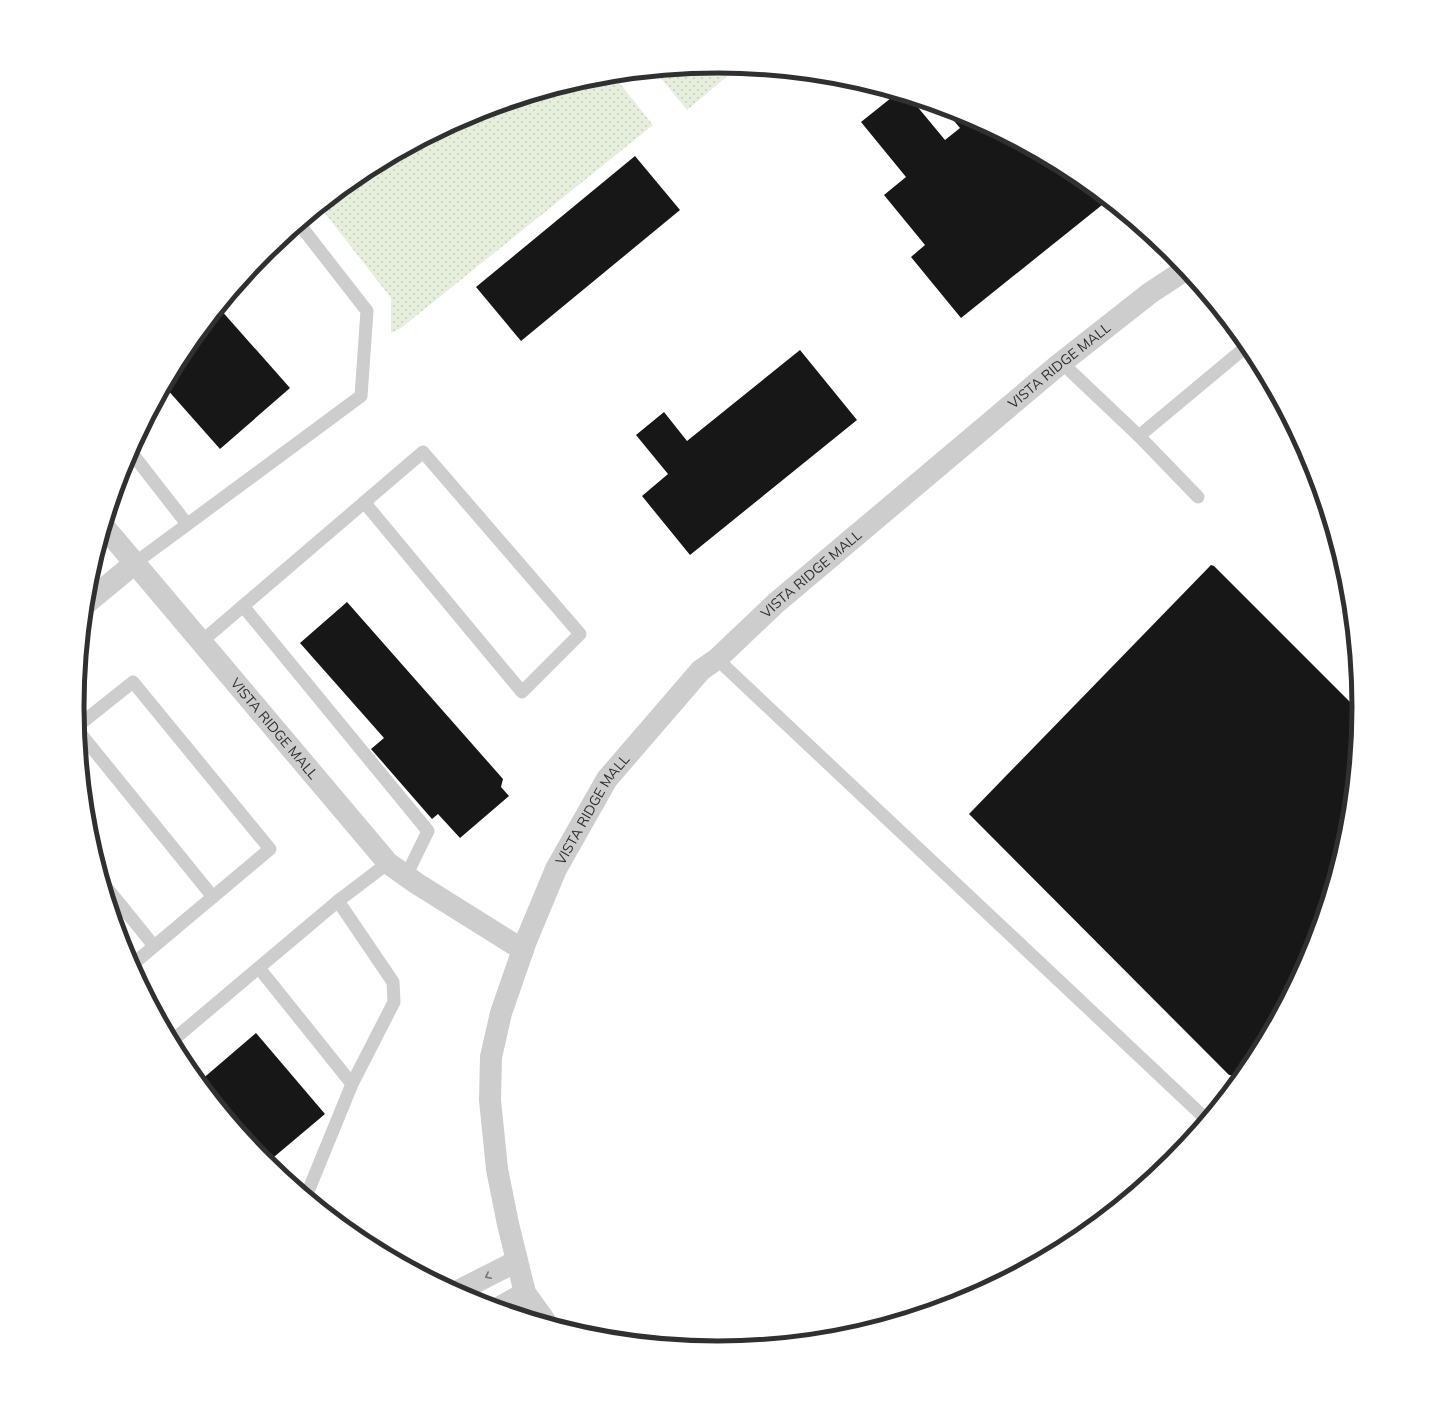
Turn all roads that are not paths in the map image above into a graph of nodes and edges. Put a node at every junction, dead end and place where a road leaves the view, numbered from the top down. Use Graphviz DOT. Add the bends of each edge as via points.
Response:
graph roads {
  1 [pos="302,228"];
  2 [pos="1180,273"];
  3 [pos="1242,350"];
  4 [pos="1062,362"];
  5 [pos="1139,436"];
  6 [pos="136,457"];
  7 [pos="1198,497"];
  8 [pos="364,502"];
  9 [pos="187,524"];
  10 [pos="109,533"];
  11 [pos="135,563"];
  12 [pos="95,596"];
  13 [pos="243,606"];
  14 [pos="201,642"];
  15 [pos="717,659"];
  16 [pos="85,720"];
  17 [pos="86,739"];
  18 [pos="388,863"];
  19 [pos="406,876"];
  20 [pos="114,896"];
  21 [pos="213,897"];
  22 [pos="338,901"];
  23 [pos="154,946"];
  24 [pos="522,950"];
  25 [pos="138,960"];
  26 [pos="259,968"];
  27 [pos="177,1037"];
  28 [pos="352,1084"];
  29 [pos="1203,1116"];
  30 [pos="308,1191"];
  31 [pos="518,1261"];
  32 [pos="464,1288"];
  33 [pos="525,1293"];
  34 [pos="506,1304"];
  35 [pos="541,1315"];
  1 -- 9 [label="lane" via="367,310 361,396"];
  2 -- 4 [label="street, VISTA RIDGE MALL" via="1150,293"];
  3 -- 5 [label="lane"];
  4 -- 5 [label="lane"];
  4 -- 15 [label="street, VISTA RIDGE MALL" via="776,603"];
  5 -- 7 [label="lane"];
  6 -- 9 [label="lane"];
  8 -- 8 [label="lane" via="423,452 580,634 522,692"];
  8 -- 13 [label="lane"];
  9 -- 11 [label="lane"];
  10 -- 11 [label="street, VISTA RIDGE MALL"];
  11 -- 12 [label="street"];
  11 -- 14 [label="street, VISTA RIDGE MALL"];
  13 -- 14 [label="lane"];
  13 -- 19 [label="lane" via="428,831"];
  14 -- 18 [label="street, VISTA RIDGE MALL"];
  15 -- 24 [label="street, VISTA RIDGE MALL" via="701,670 607,780 556,869"];
  15 -- 29 [label="lane"];
  16 -- 21 [label="lane" via="133,682 270,849"];
  17 -- 21 [label="lane"];
  18 -- 19 [label="street, VISTA RIDGE MALL"];
  18 -- 22 [label="lane"];
  19 -- 24 [label="street, VISTA RIDGE MALL"];
  20 -- 23 [label="lane"];
  21 -- 23 [label="lane"];
  22 -- 26 [label="lane"];
  22 -- 28 [label="lane" via="393,982 394,1002"];
  23 -- 25 [label="lane"];
  24 -- 31 [label="street, VISTA RIDGE MALL" via="497,1027 491,1057 490,1100 497,1169"];
  26 -- 27 [label="lane"];
  26 -- 28 [label="lane"];
  28 -- 30 [label="lane"];
  31 -- 32 [label="street, one-way"];
  31 -- 33 [label="street, VISTA RIDGE MALL"];
  33 -- 34 [label="street"];
  33 -- 35 [label="street, VISTA RIDGE MALL"];
}
